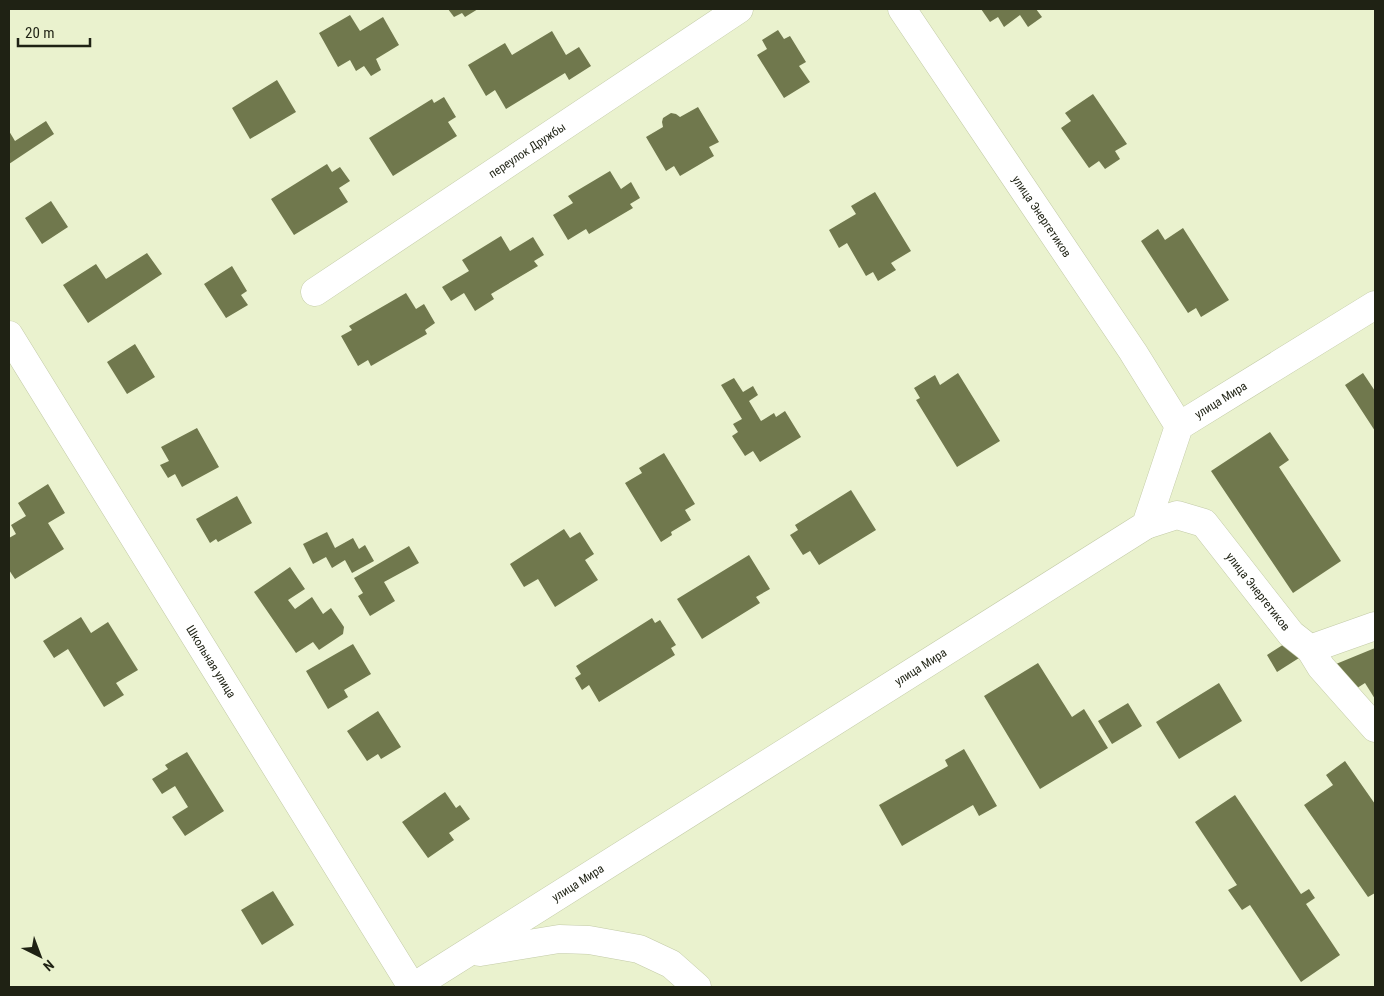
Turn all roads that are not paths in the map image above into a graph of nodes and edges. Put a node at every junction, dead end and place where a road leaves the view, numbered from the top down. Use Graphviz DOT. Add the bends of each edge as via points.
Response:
graph roads {
  1 [pos="739,9"];
  2 [pos="902,9"];
  3 [pos="315,292"];
  4 [pos="1375,305"];
  5 [pos="9,335"];
  6 [pos="1179,426"];
  7 [pos="1146,525"];
  8 [pos="1375,616"];
  9 [pos="1375,626"];
  10 [pos="1344,637"];
  11 [pos="1310,650"];
  12 [pos="1375,728"];
  13 [pos="464,955"];
  14 [pos="412,987"];
  15 [pos="696,987"];
  1 -- 3 [label="street, переулок Дружбы"];
  2 -- 6 [label="street, улица Энергетиков" via="1133,352"];
  4 -- 6 [label="street, улица Мира"];
  5 -- 14 [label="street, Школьная улица"];
  6 -- 7 [label="street"];
  7 -- 11 [label="street, улица Энергетиков" via="1177,515 1204,523 1291,634"];
  7 -- 13 [label="street, улица Мира"];
  8 -- 10 [label="street"];
  9 -- 10 [label="street"];
  10 -- 11 [label="street"];
  11 -- 12 [label="street, улица Энергетиков"];
  13 -- 14 [label="street, улица Мира"];
  13 -- 15 [label="street" via="560,939 589,940 639,949 671,964"];
}
